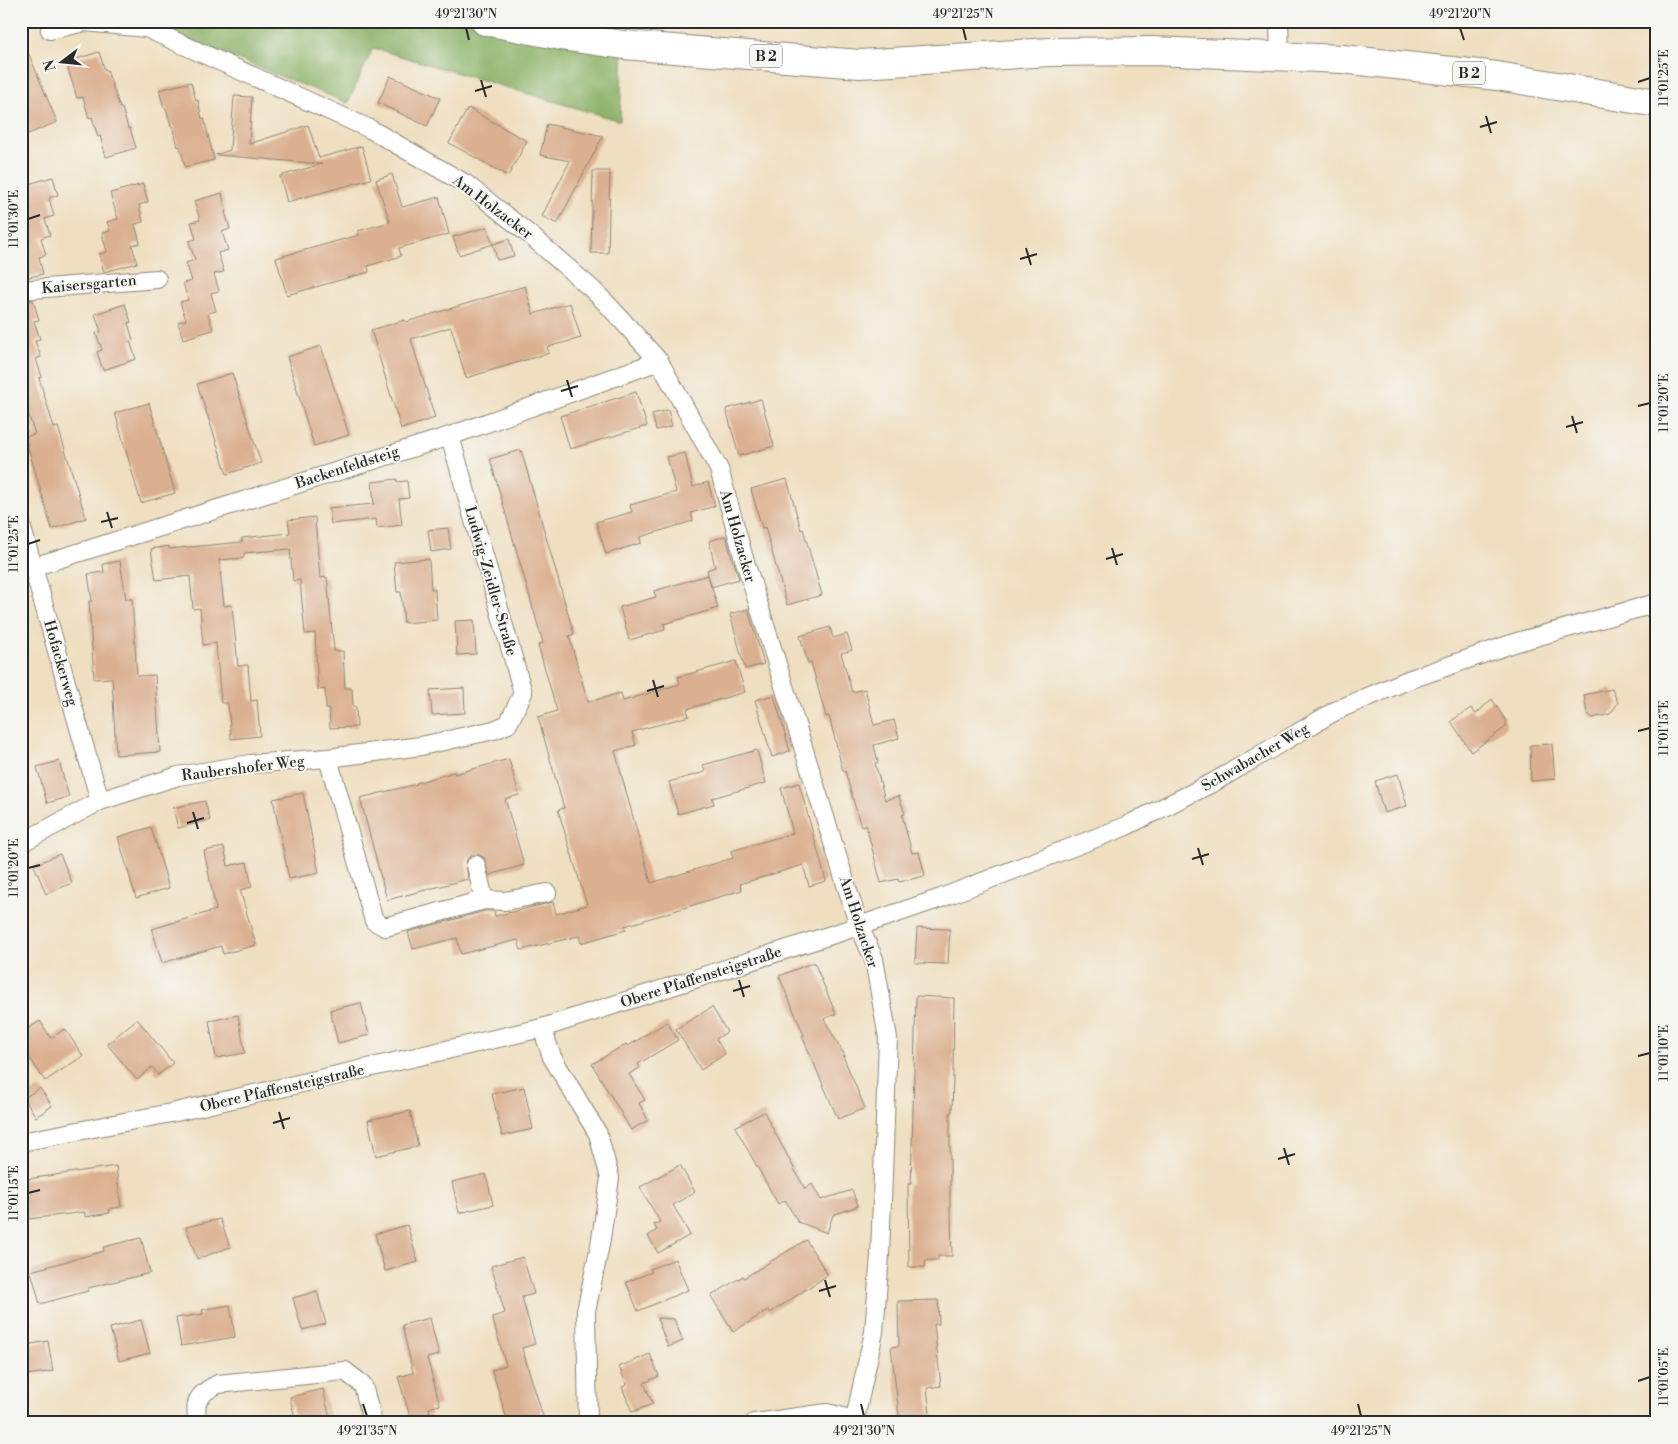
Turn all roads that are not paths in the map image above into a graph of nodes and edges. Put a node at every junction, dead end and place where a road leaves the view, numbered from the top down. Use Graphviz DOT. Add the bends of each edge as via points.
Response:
graph roads {
  1 [pos="485,21"];
  2 [pos="1279,21"];
  3 [pos="50,30"];
  4 [pos="1280,56"];
  5 [pos="1657,103"];
  6 [pos="157,279"];
  7 [pos="21,290"];
  8 [pos="659,362"];
  9 [pos="450,436"];
  10 [pos="21,525"];
  11 [pos="33,567"];
  12 [pos="1657,603"];
  13 [pos="508,724"];
  14 [pos="328,758"];
  15 [pos="100,801"];
  16 [pos="21,843"];
  17 [pos="476,865"];
  18 [pos="547,893"];
  19 [pos="484,900"];
  20 [pos="859,926"];
  21 [pos="542,1028"];
  22 [pos="21,1142"];
  23 [pos="854,1421"];
  24 [pos="198,1423"];
  25 [pos="372,1423"];
  26 [pos="588,1423"];
  27 [pos="754,1423"];
  1 -- 4 [label="main road, B 2" via="624,44 860,64 1050,52"];
  2 -- 4 [label="street"];
  3 -- 8 [label="street, Am Holzacker" via="85,22 146,28 370,129 466,184 530,235 593,290"];
  4 -- 5 [label="main road, B 2" via="1342,59 1497,76"];
  6 -- 7 [label="street, Kaisersgarten"];
  8 -- 9 [label="street, Backenfeldsteig"];
  8 -- 20 [label="street, Am Holzacker" via="718,469"];
  9 -- 11 [label="street, Backenfeldsteig"];
  9 -- 13 [label="street, Ludwig-Zeidler-Straße" via="523,693"];
  10 -- 11 [label="street, Hofackerweg"];
  11 -- 15 [label="street, Hofackerweg"];
  12 -- 20 [label="street, Schwabacher Weg" via="1517,642 1408,680 1337,710 1214,782 1124,827"];
  13 -- 14 [label="street, Raubershofer Weg" via="421,746"];
  14 -- 15 [label="street, Raubershofer Weg" via="240,765 178,776"];
  14 -- 19 [label="street" via="374,921 385,927"];
  15 -- 16 [label="street, Raubershofer Weg"];
  17 -- 19 [label="street"];
  18 -- 19 [label="street" via="505,901"];
  20 -- 21 [label="street, Obere Pfaffensteigstraße"];
  20 -- 23 [label="street, Am Holzacker" via="874,959 888,1038 874,1332"];
  21 -- 22 [label="street, Obere Pfaffensteigstraße" via="176,1112"];
  21 -- 26 [label="street" via="552,1057 598,1134 610,1178 586,1311"];
  23 -- 27 [label="street, Am Holzacker" via="827,1413"];
  24 -- 25 [label="street" via="195,1409 204,1391 218,1384 346,1371 363,1385"];
}
